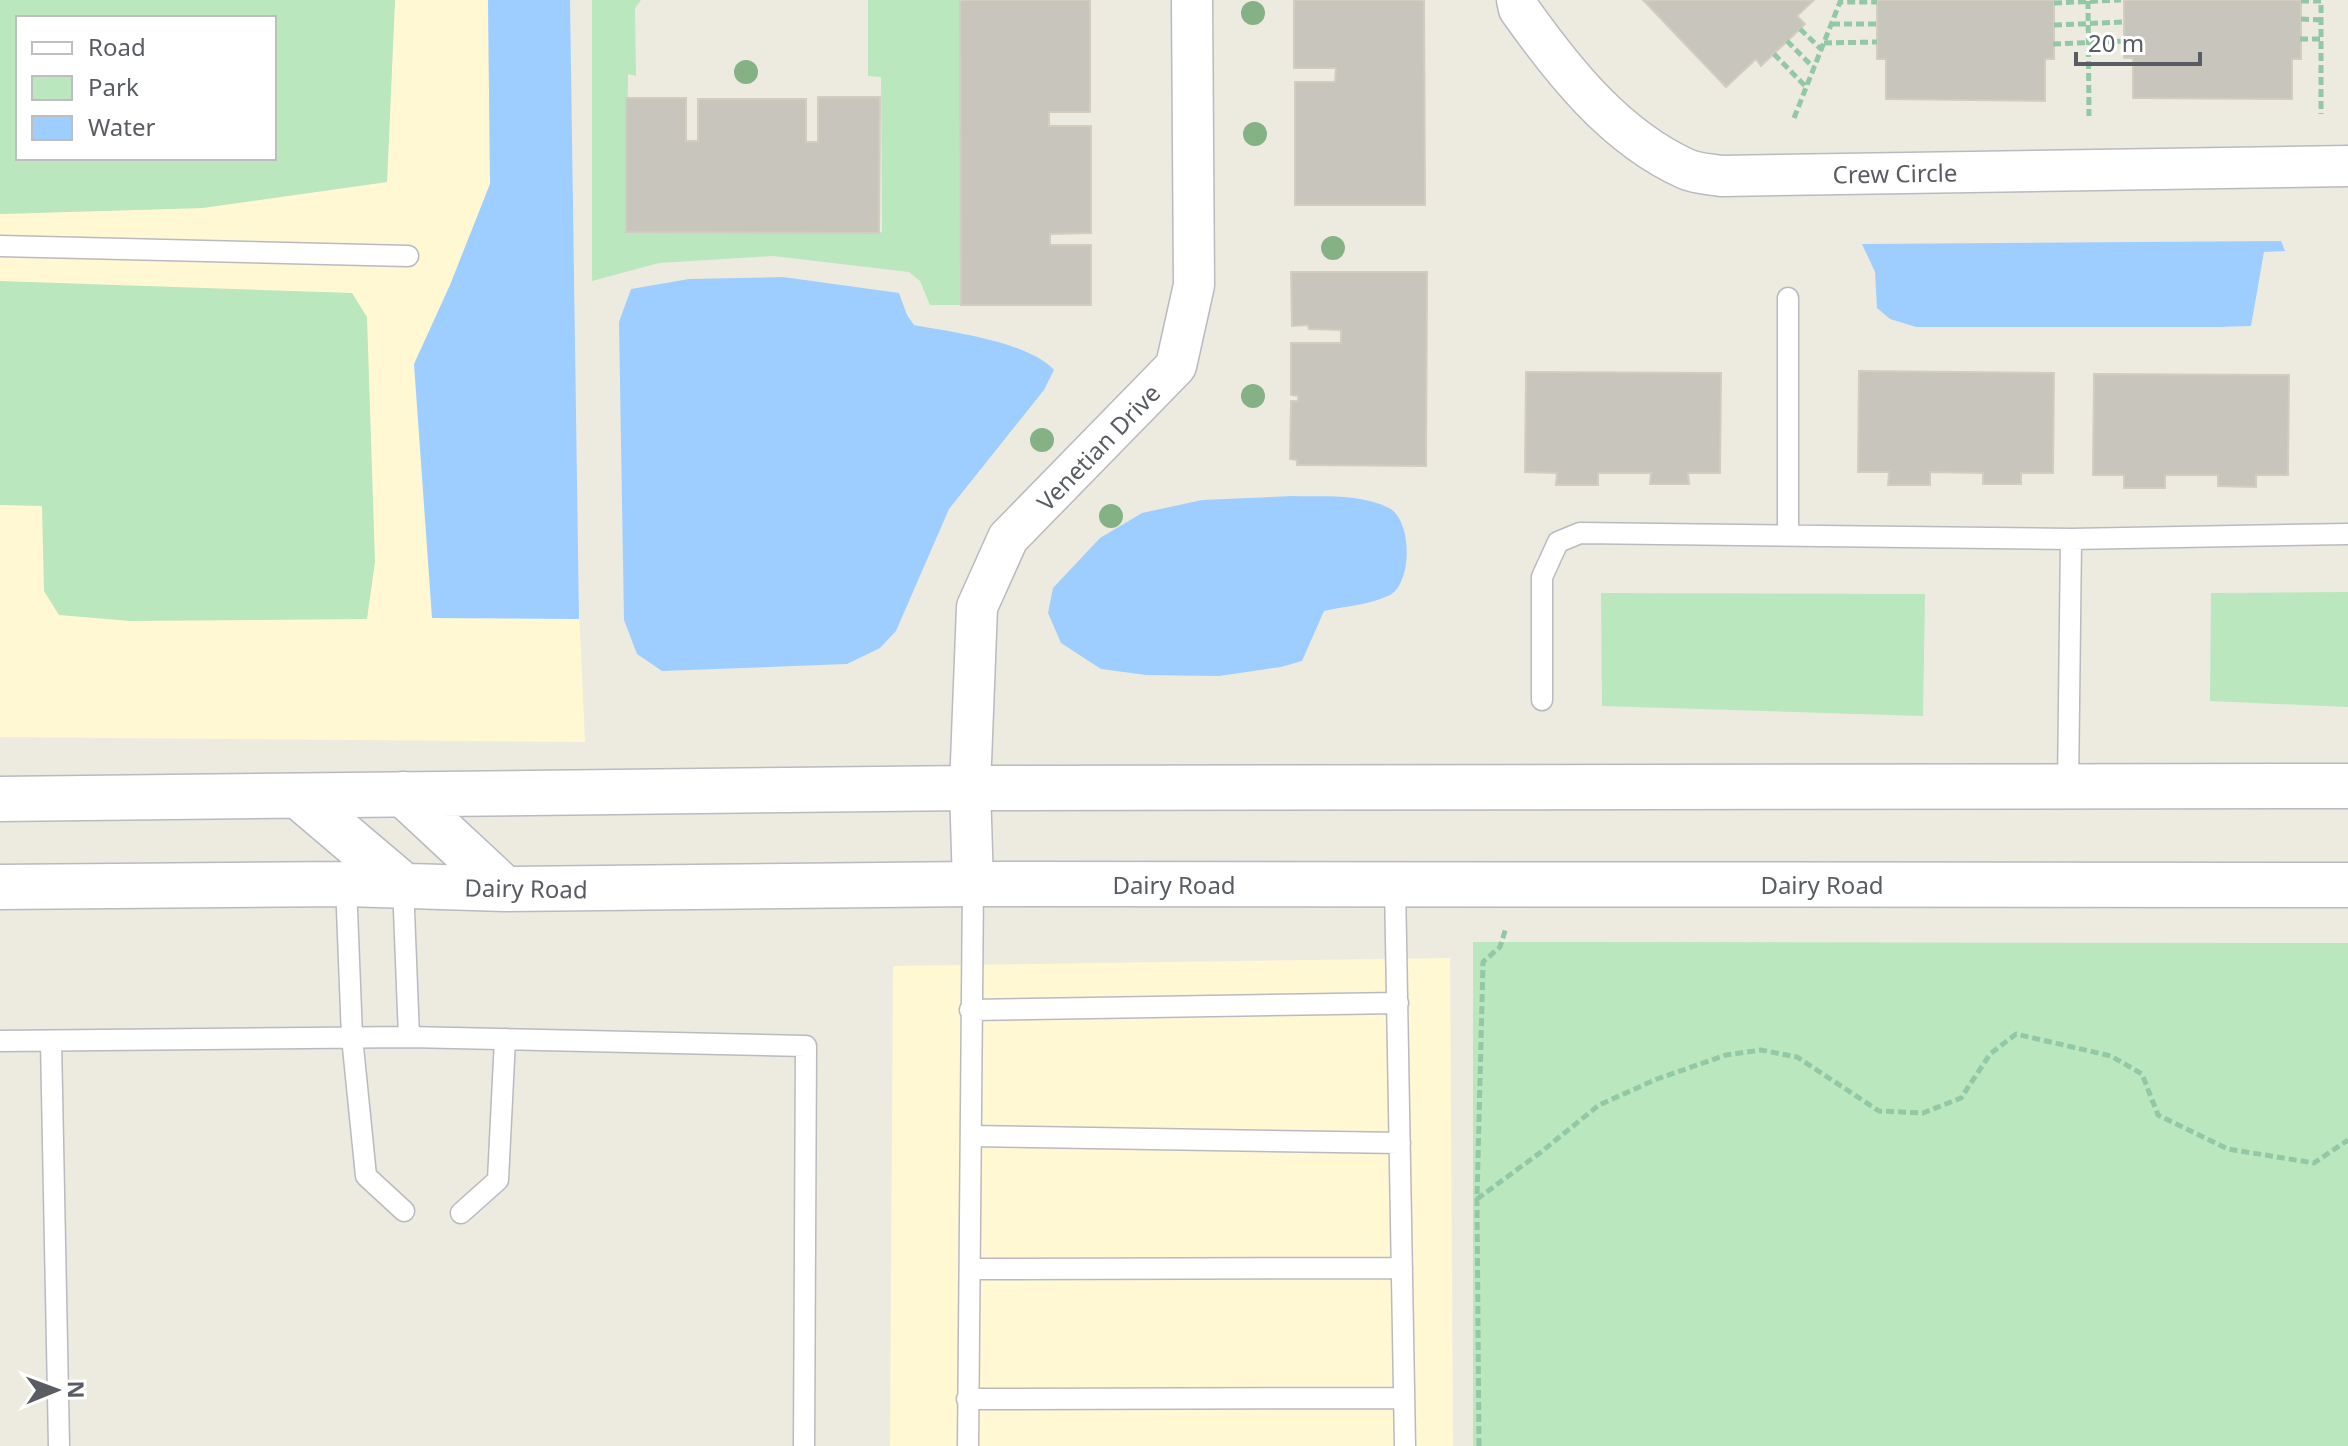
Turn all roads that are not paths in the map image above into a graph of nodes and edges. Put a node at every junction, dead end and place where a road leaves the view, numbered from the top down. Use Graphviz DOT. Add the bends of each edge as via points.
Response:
graph roads {
  1 [pos="1192,0"];
  2 [pos="1517,0"];
  3 [pos="2348,166"];
  4 [pos="0,246"];
  5 [pos="408,256"];
  6 [pos="1788,298"];
  7 [pos="2348,534"];
  8 [pos="1788,535"];
  9 [pos="2071,539"];
  10 [pos="1542,700"];
  11 [pos="2348,786"];
  12 [pos="2068,787"];
  13 [pos="970,788"];
  14 [pos="403,794"];
  15 [pos="298,796"];
  16 [pos="0,799"];
  17 [pos="346,884"];
  18 [pos="973,884"];
  19 [pos="1395,884"];
  20 [pos="403,885"];
  21 [pos="2348,885"];
  22 [pos="0,887"];
  23 [pos="505,889"];
  24 [pos="1398,1003"];
  25 [pos="970,1010"];
  26 [pos="352,1037"];
  27 [pos="409,1037"];
  28 [pos="505,1039"];
  29 [pos="0,1041"];
  30 [pos="51,1041"];
  31 [pos="971,1136"];
  32 [pos="1400,1143"];
  33 [pos="404,1211"];
  34 [pos="461,1213"];
  35 [pos="1402,1268"];
  36 [pos="970,1269"];
  37 [pos="1404,1398"];
  38 [pos="967,1399"];
  39 [pos="59,1446"];
  40 [pos="804,1446"];
  41 [pos="968,1446"];
  42 [pos="1405,1446"];
  1 -- 13 [label="street, Venetian Drive" via="1194,285 1176,366 1008,538 977,607"];
  2 -- 3 [label="street, Crew Circle" via="1578,86 1641,144 1689,170 1722,176"];
  4 -- 5 [label="lane"];
  6 -- 8 [label="lane"];
  7 -- 9 [label="lane"];
  8 -- 9 [label="lane"];
  8 -- 10 [label="lane" via="1580,533 1558,542 1542,577"];
  9 -- 12 [label="lane"];
  11 -- 12 [label="street"];
  12 -- 13 [label="street"];
  13 -- 14 [label="street"];
  13 -- 18 [label="street, Venetian Drive"];
  14 -- 15 [label="street"];
  14 -- 23 [label="street"];
  15 -- 16 [label="street"];
  15 -- 20 [label="street"];
  17 -- 20 [label="street, Dairy Road"];
  17 -- 22 [label="street, Dairy Road"];
  17 -- 26 [label="lane"];
  18 -- 19 [label="street, Dairy Road"];
  18 -- 23 [label="street, Dairy Road"];
  18 -- 25 [label="lane"];
  19 -- 21 [label="street, Dairy Road"];
  19 -- 24 [label="lane"];
  20 -- 23 [label="street, Dairy Road"];
  20 -- 27 [label="lane"];
  24 -- 25 [label="lane"];
  24 -- 32 [label="lane"];
  25 -- 31 [label="lane"];
  26 -- 27 [label="lane"];
  26 -- 30 [label="lane"];
  26 -- 33 [label="lane" via="366,1176"];
  27 -- 28 [label="lane"];
  28 -- 34 [label="lane" via="498,1180"];
  28 -- 40 [label="lane" via="806,1046"];
  29 -- 30 [label="lane"];
  30 -- 39 [label="lane"];
  31 -- 32 [label="lane"];
  31 -- 36 [label="lane"];
  32 -- 35 [label="lane"];
  35 -- 36 [label="lane"];
  35 -- 37 [label="lane"];
  36 -- 38 [label="lane"];
  37 -- 38 [label="lane"];
  37 -- 42 [label="lane"];
  38 -- 41 [label="lane"];
}
